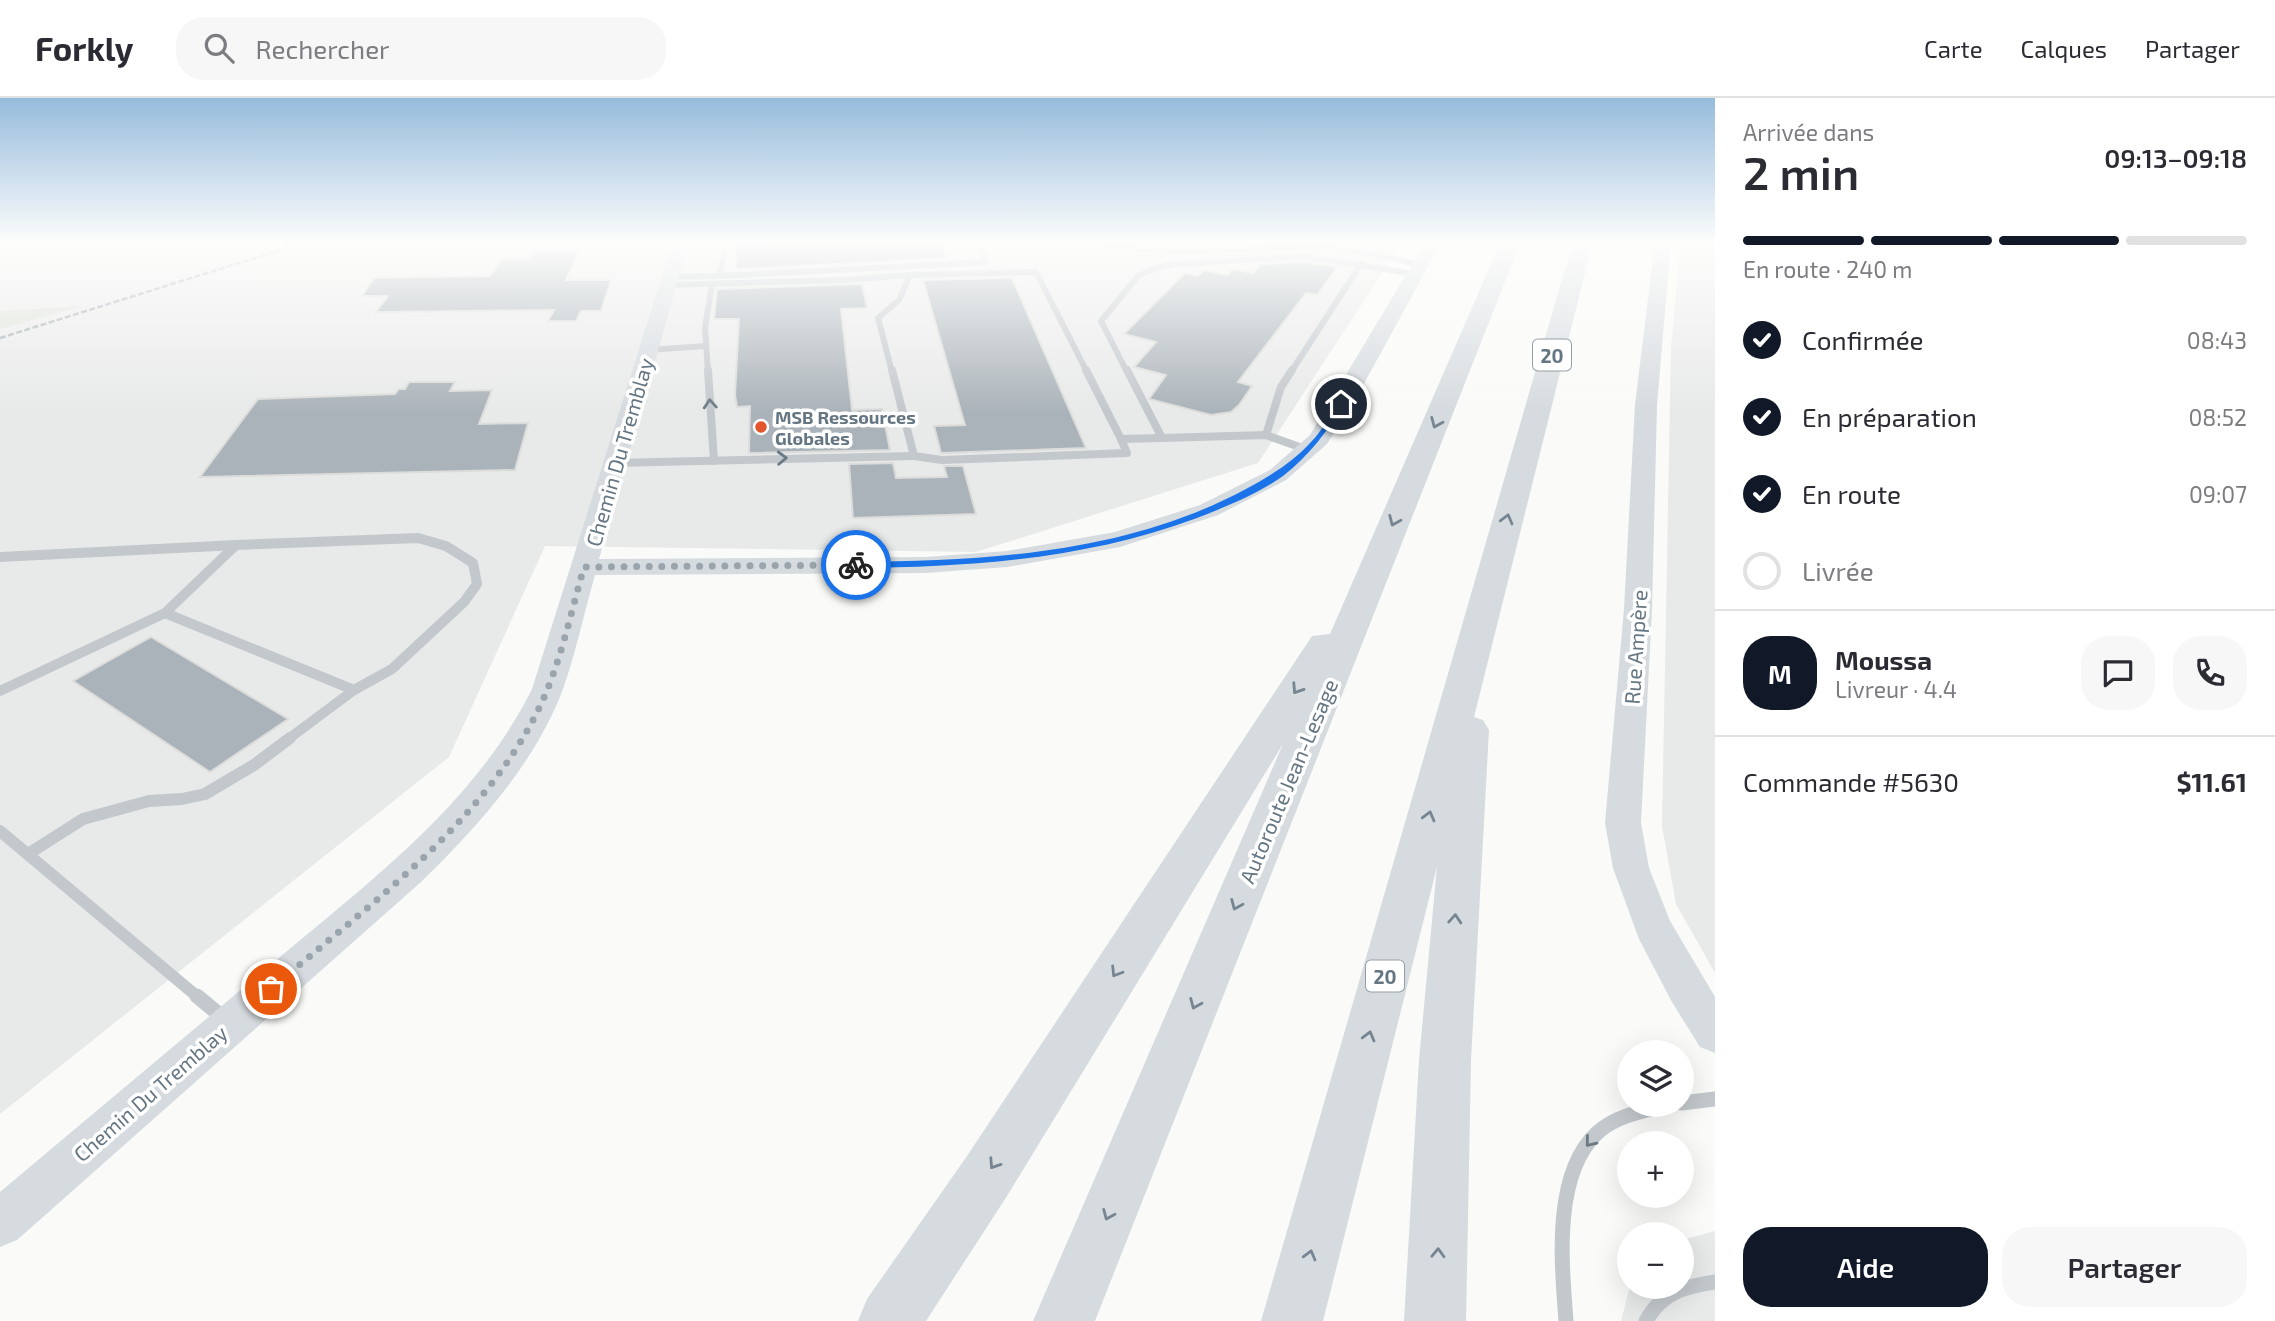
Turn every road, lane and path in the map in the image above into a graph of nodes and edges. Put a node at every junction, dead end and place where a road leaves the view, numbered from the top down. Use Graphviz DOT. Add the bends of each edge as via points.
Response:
graph roads {
  1 [pos="664,298"];
  2 [pos="710,298"];
  3 [pos="902,298"];
  4 [pos="1049,298"];
  5 [pos="1120,298"];
  6 [pos="1339,298"];
  7 [pos="1402,298"];
  8 [pos="1487,298"];
  9 [pos="1567,298"];
  10 [pos="1658,298"];
  11 [pos="706,346"];
  12 [pos="649,350"];
  13 [pos="1266,435"];
  14 [pos="1162,438"];
  15 [pos="1121,439"];
  16 [pos="1308,450"];
  17 [pos="914,456"];
  18 [pos="714,461"];
  19 [pos="615,463"];
  20 [pos="236,545"];
  21 [pos="0,558"];
  22 [pos="584,567"];
  23 [pos="1374,570"];
  24 [pos="164,613"];
  25 [pos="1476,630"];
  26 [pos="354,690"];
  27 [pos="0,691"];
  28 [pos="0,831"];
  29 [pos="28,854"];
  30 [pos="230,1024"];
  31 [pos="1715,1032"];
  32 [pos="1715,1099"];
  33 [pos="1694,1102"];
  34 [pos="1632,1117"];
  35 [pos="0,1223"];
  36 [pos="1715,1282"];
  37 [pos="889,1321"];
  38 [pos="1064,1321"];
  39 [pos="1292,1321"];
  40 [pos="1435,1321"];
  41 [pos="1566,1321"];
  42 [pos="1646,1321"];
  1 -- 12 [label="street, Chemin Du Tremblay"];
  2 -- 11 [label="lane"];
  3 -- 17 [label="lane" via="878,318"];
  4 -- 15 [label="lane"];
  5 -- 14 [label="lane" via="1101,321"];
  6 -- 13 [label="lane" via="1281,387"];
  7 -- 16 [label="street" via="1334,417"];
  8 -- 23 [label="highway, Autoroute Jean-Lesage, one-way"];
  25 -- 9 [label="highway, 20, one-way"];
  10 -- 31 [label="street, Rue Ampère" via="1647,394 1623,822 1636,886 1653,927"];
  11 -- 12 [label="lane"];
  18 -- 11 [label="lane, one-way"];
  12 -- 19 [label="street, Chemin Du Tremblay"];
  13 -- 14 [label="lane"];
  13 -- 16 [label="lane"];
  14 -- 15 [label="lane"];
  15 -- 17 [label="lane" via="1128,453 942,460"];
  16 -- 22 [label="street" via="1260,486 1209,510 1137,534 1036,556 925,565"];
  18 -- 17 [label="lane, one-way"];
  18 -- 19 [label="lane"];
  19 -- 22 [label="street, Chemin Du Tremblay"];
  20 -- 21 [label="lane"];
  20 -- 24 [label="lane"];
  20 -- 26 [label="lane" via="418,538 446,546 473,563 477,584 464,602 392,669"];
  22 -- 30 [label="street, Chemin Du Tremblay" via="541,703 523,737 465,815"];
  23 -- 37 [label="highway, one-way" via="1002,1153"];
  23 -- 38 [label="highway, Autoroute Jean-Lesage, one-way"];
  24 -- 26 [label="lane"];
  24 -- 27 [label="lane"];
  39 -- 25 [label="highway, 20, one-way"];
  40 -- 25 [label="highway, one-way" via="1446,1060"];
  26 -- 29 [label="lane" via="254,765 205,794 149,801 83,819"];
  28 -- 29 [label="lane"];
  29 -- 30 [label="lane"];
  30 -- 35 [label="street, Chemin Du Tremblay"];
  32 -- 33 [label="lane"];
  34 -- 41 [label="lane, one-way" via="1595,1135 1578,1159 1562,1226"];
  36 -- 42 [label="lane" via="1667,1293"];
}
